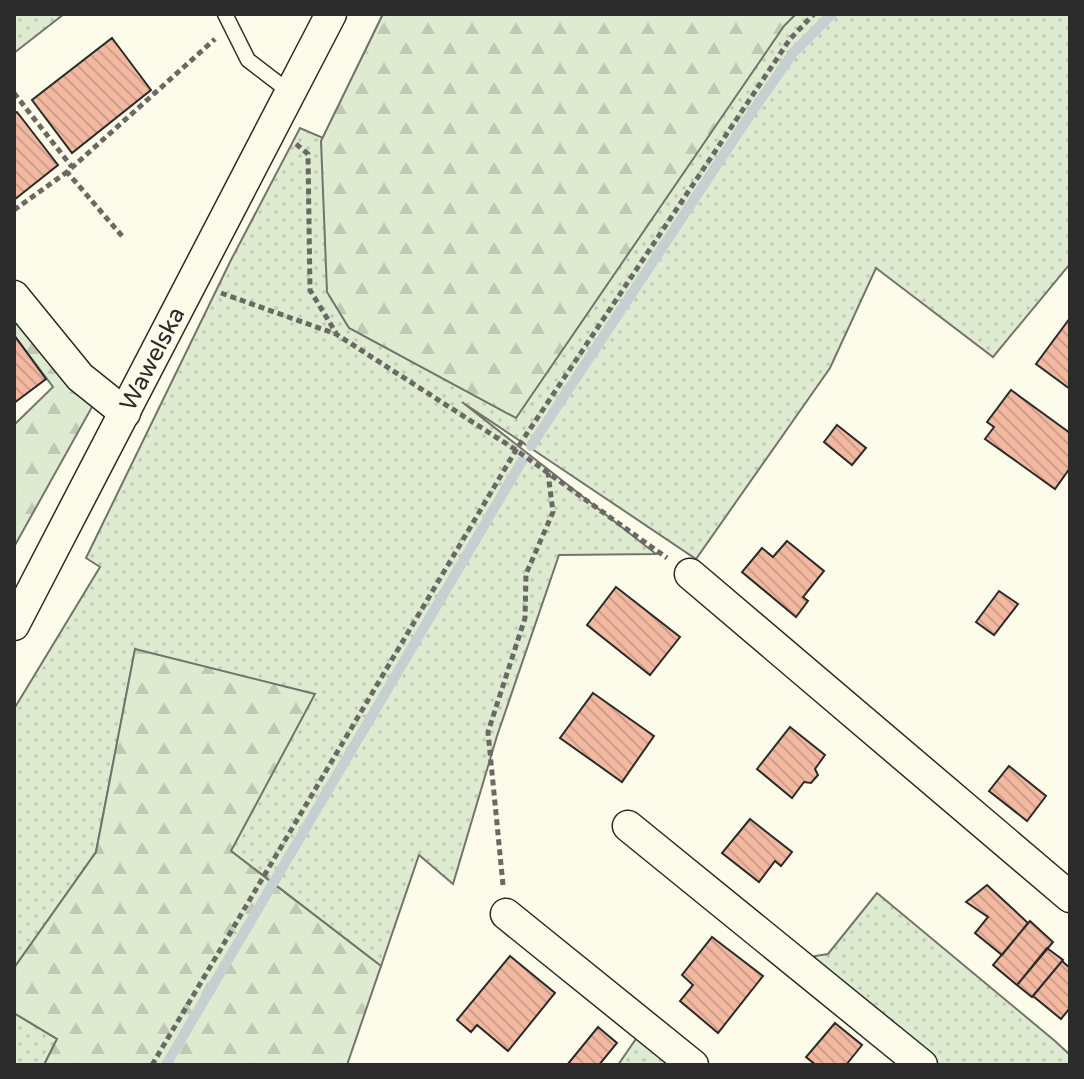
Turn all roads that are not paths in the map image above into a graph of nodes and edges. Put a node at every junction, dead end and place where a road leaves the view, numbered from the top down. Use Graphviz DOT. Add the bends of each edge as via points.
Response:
graph roads {
  1 [pos="225,14"];
  2 [pos="331,14"];
  3 [pos="291,93"];
  4 [pos="14,296"];
  5 [pos="125,413"];
  6 [pos="690,574"];
  7 [pos="14,625"];
  8 [pos="628,826"];
  9 [pos="1070,897"];
  10 [pos="506,914"];
  11 [pos="693,1065"];
  12 [pos="922,1065"];
  1 -- 3 [label="lane" via="248,60"];
  2 -- 3 [label="street, Wawelska"];
  3 -- 5 [label="street, Wawelska"];
  4 -- 5 [label="street" via="80,377"];
  5 -- 7 [label="street, Wawelska"];
  6 -- 9 [label="street"];
  8 -- 12 [label="street"];
  10 -- 11 [label="street"];
}
